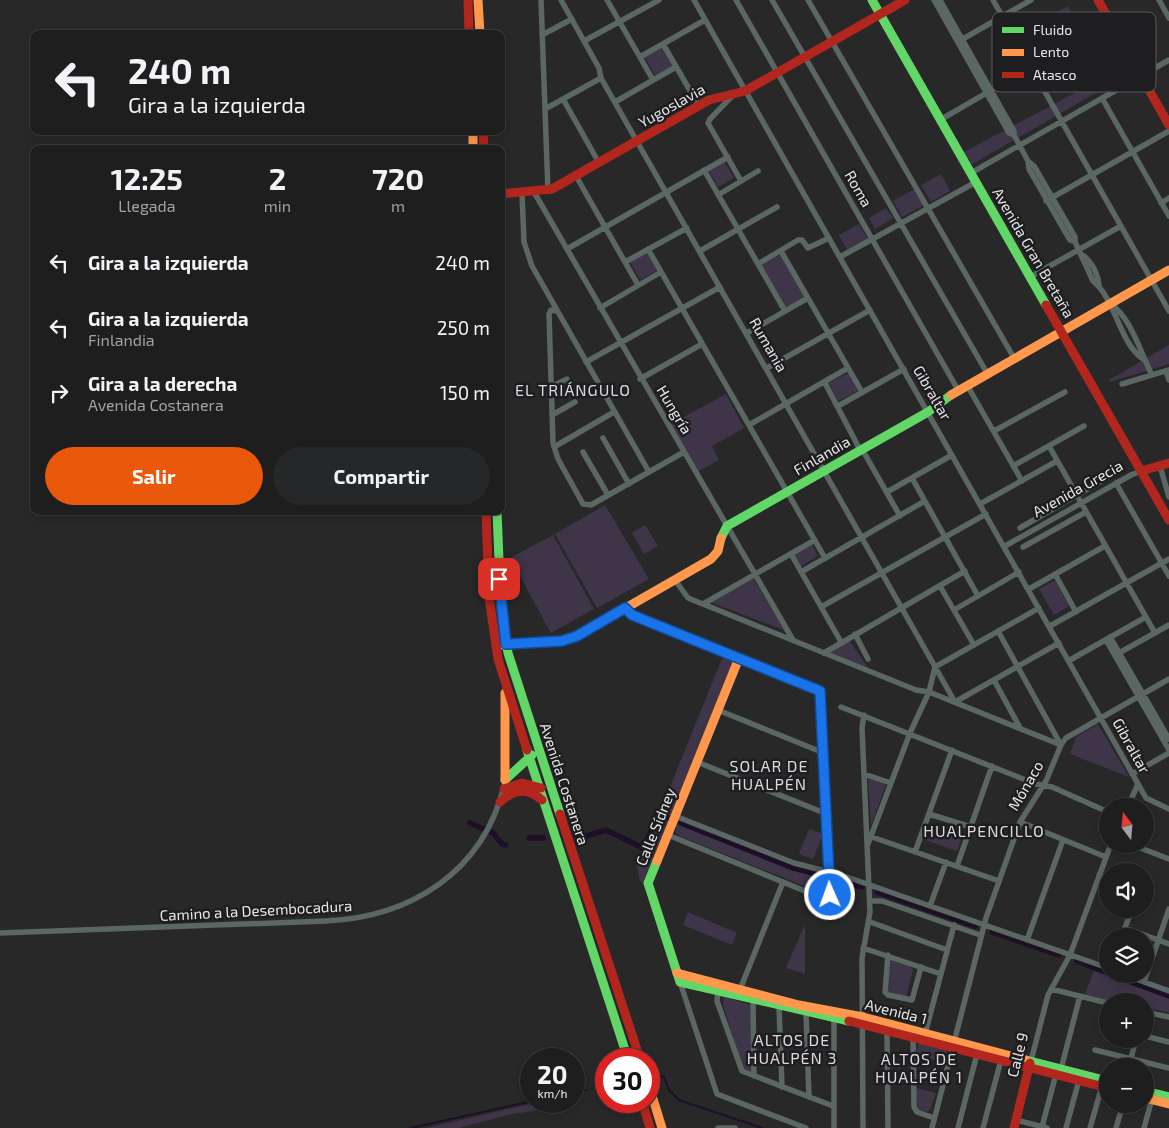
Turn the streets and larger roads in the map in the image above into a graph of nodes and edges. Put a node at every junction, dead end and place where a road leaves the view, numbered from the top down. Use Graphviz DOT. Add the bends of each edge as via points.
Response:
graph roads {
  1 [pos="468,0"];
  2 [pos="478,0"];
  3 [pos="541,0"];
  4 [pos="561,0"];
  5 [pos="607,0"];
  6 [pos="658,0"];
  7 [pos="694,0"];
  8 [pos="736,0"];
  9 [pos="772,0"];
  10 [pos="808,0"];
  11 [pos="872,0"];
  12 [pos="905,0"];
  13 [pos="934,0"];
  14 [pos="940,0"];
  15 [pos="993,0"];
  16 [pos="1031,0"];
  17 [pos="1098,0"];
  18 [pos="1159,0"];
  19 [pos="1000,12"];
  20 [pos="1009,12"];
  21 [pos="1105,12"];
  22 [pos="880,14"];
  23 [pos="1169,18"];
  24 [pos="572,19"];
  25 [pos="705,20"];
  26 [pos="620,22"];
  27 [pos="992,22"];
  28 [pos="469,30"];
  29 [pos="480,30"];
  30 [pos="542,35"];
  31 [pos="584,41"];
  32 [pos="832,41"];
  33 [pos="960,41"];
  34 [pos="663,44"];
  35 [pos="640,57"];
  36 [pos="804,57"];
  37 [pos="1169,60"];
  38 [pos="676,67"];
  39 [pos="1156,67"];
  40 [pos="778,72"];
  41 [pos="601,78"];
  42 [pos="653,80"];
  43 [pos="992,89"];
  44 [pos="746,91"];
  45 [pos="989,91"];
  46 [pos="1045,92"];
  47 [pos="1113,92"];
  48 [pos="1150,92"];
  49 [pos="733,95"];
  50 [pos="1102,98"];
  51 [pos="563,99"];
  52 [pos="615,102"];
  53 [pos="699,106"];
  54 [pos="545,109"];
  55 [pos="940,120"];
  56 [pos="1062,121"];
  57 [pos="1169,125"];
  58 [pos="1169,131"];
  59 [pos="638,141"];
  60 [pos="1020,145"];
  61 [pos="1132,152"];
  62 [pos="728,157"];
  63 [pos="1028,161"];
  64 [pos="599,163"];
  65 [pos="704,170"];
  66 [pos="758,171"];
  67 [pos="971,173"];
  68 [pos="1092,175"];
  69 [pos="576,176"];
  70 [pos="741,181"];
  71 [pos="976,182"];
  72 [pos="548,190"];
  73 [pos="534,192"];
  74 [pos="666,192"];
  75 [pos="522,193"];
  76 [pos="505,194"];
  77 [pos="718,194"];
  78 [pos="1052,197"];
  79 [pos="1169,198"];
  80 [pos="1046,201"];
  81 [pos="1161,203"];
  82 [pos="777,207"];
  83 [pos="929,208"];
  84 [pos="1169,216"];
  85 [pos="900,224"];
  86 [pos="1121,226"];
  87 [pos="605,227"];
  88 [pos="687,228"];
  89 [pos="738,229"];
  90 [pos="829,238"];
  91 [pos="872,240"];
  92 [pos="1075,242"];
  93 [pos="648,249"];
  94 [pos="567,250"];
  95 [pos="700,251"];
  96 [pos="781,251"];
  97 [pos="1080,252"];
  98 [pos="840,258"];
  99 [pos="625,262"];
  100 [pos="758,264"];
  101 [pos="1169,270"];
  102 [pos="661,272"];
  103 [pos="1030,277"];
  104 [pos="1152,280"];
  105 [pos="638,285"];
  106 [pos="720,286"];
  107 [pos="808,298"];
  108 [pos="1110,304"];
  109 [pos="600,308"];
  110 [pos="682,308"];
  111 [pos="870,310"];
  112 [pos="1169,310"];
  113 [pos="557,311"];
  114 [pos="785,311"];
  115 [pos="1061,331"];
  116 [pos="747,333"];
  117 [pos="828,333"];
  118 [pos="620,343"];
  119 [pos="702,344"];
  120 [pos="1014,358"];
  121 [pos="586,362"];
  122 [pos="767,368"];
  123 [pos="848,368"];
  124 [pos="904,369"];
  125 [pos="1168,371"];
  126 [pos="987,373"];
  127 [pos="1152,375"];
  128 [pos="567,379"];
  129 [pos="640,379"];
  130 [pos="1169,380"];
  131 [pos="825,382"];
  132 [pos="1122,384"];
  133 [pos="967,385"];
  134 [pos="551,387"];
  135 [pos="958,390"];
  136 [pos="862,392"];
  137 [pos="1065,392"];
  138 [pos="575,402"];
  139 [pos="787,404"];
  140 [pos="838,406"];
  141 [pos="614,412"];
  142 [pos="928,412"];
  143 [pos="552,415"];
  144 [pos="748,425"];
  145 [pos="1084,426"];
  146 [pos="994,431"];
  147 [pos="603,438"];
  148 [pos="1049,446"];
  149 [pos="554,447"];
  150 [pos="862,449"];
  151 [pos="583,452"];
  152 [pos="684,452"];
  153 [pos="952,455"];
  154 [pos="1057,461"];
  155 [pos="1165,465"];
  156 [pos="1014,466"];
  157 [pos="825,470"];
  158 [pos="1141,471"];
  159 [pos="648,472"];
  160 [pos="1112,475"];
  161 [pos="912,478"];
  162 [pos="1022,481"];
  163 [pos="1102,481"];
  164 [pos="1116,483"];
  165 [pos="629,484"];
  166 [pos="1106,489"];
  167 [pos="786,492"];
  168 [pos="886,492"];
  169 [pos="608,495"];
  170 [pos="1077,495"];
  171 [pos="1169,497"];
  172 [pos="925,501"];
  173 [pos="1081,503"];
  174 [pos="980,504"];
  175 [pos="1086,512"];
  176 [pos="986,514"];
  177 [pos="1044,514"];
  178 [pos="486,515"];
  179 [pos="497,515"];
  180 [pos="1168,515"];
  181 [pos="900,516"];
  182 [pos="1049,521"];
  183 [pos="727,526"];
  184 [pos="1020,528"];
  185 [pos="1054,530"];
  186 [pos="945,536"];
  187 [pos="862,537"];
  188 [pos="815,540"];
  189 [pos="1004,546"];
  190 [pos="1105,546"];
  191 [pos="1023,548"];
  192 [pos="791,554"];
  193 [pos="825,558"];
  194 [pos="1169,559"];
  195 [pos="1162,563"];
  196 [pos="964,571"];
  197 [pos="801,572"];
  198 [pos="882,572"];
  199 [pos="1019,572"];
  200 [pos="754,574"];
  201 [pos="1055,574"];
  202 [pos="1169,576"];
  203 [pos="675,580"];
  204 [pos="1126,583"];
  205 [pos="940,586"];
  206 [pos="1029,589"];
  207 [pos="978,596"];
  208 [pos="703,604"];
  209 [pos="821,606"];
  210 [pos="902,607"];
  211 [pos="625,608"];
  212 [pos="1040,608"];
  213 [pos="954,610"];
  214 [pos="1076,612"];
  215 [pos="1146,617"];
  216 [pos="1169,624"];
  217 [pos="1050,626"];
  218 [pos="998,631"];
  219 [pos="1155,633"];
  220 [pos="855,634"];
  221 [pos="1108,638"];
  222 [pos="793,640"];
  223 [pos="841,642"];
  224 [pos="1059,643"];
  225 [pos="506,644"];
  226 [pos="974,645"];
  227 [pos="495,646"];
  228 [pos="824,653"];
  229 [pos="1120,653"];
  230 [pos="740,658"];
  231 [pos="868,659"];
  232 [pos="1070,660"];
  233 [pos="935,666"];
  234 [pos="1018,666"];
  235 [pos="1169,679"];
  236 [pos="994,680"];
  237 [pos="505,682"];
  238 [pos="929,692"];
  239 [pos="1140,695"];
  240 [pos="955,702"];
  241 [pos="841,707"];
  242 [pos="718,710"];
  243 [pos="864,715"];
  244 [pos="1102,717"];
  245 [pos="1020,728"];
  246 [pos="910,733"];
  247 [pos="1167,737"];
  248 [pos="536,741"];
  249 [pos="1061,745"];
  250 [pos="952,750"];
  251 [pos="1169,752"];
  252 [pos="507,753"];
  253 [pos="824,753"];
  254 [pos="527,762"];
  255 [pos="697,762"];
  256 [pos="992,766"];
  257 [pos="864,774"];
  258 [pos="1132,774"];
  259 [pos="891,783"];
  260 [pos="504,784"];
  261 [pos="1138,784"];
  262 [pos="539,786"];
  263 [pos="1044,786"];
  264 [pos="1132,798"];
  265 [pos="554,799"];
  266 [pos="544,801"];
  267 [pos="500,802"];
  268 [pos="1168,807"];
  269 [pos="1099,808"];
  270 [pos="827,814"];
  271 [pos="929,814"];
  272 [pos="676,816"];
  273 [pos="1020,822"];
  274 [pos="971,827"];
  275 [pos="668,835"];
  276 [pos="872,837"];
  277 [pos="1063,840"];
  278 [pos="868,844"];
  279 [pos="915,852"];
  280 [pos="1108,853"];
  281 [pos="1153,853"];
  282 [pos="1106,858"];
  283 [pos="1169,859"];
  284 [pos="946,862"];
  285 [pos="1104,863"];
  286 [pos="957,866"];
  287 [pos="830,871"];
  288 [pos="1099,875"];
  289 [pos="999,881"];
  290 [pos="783,882"];
  291 [pos="869,884"];
  292 [pos="870,901"];
  293 [pos="930,906"];
  294 [pos="1169,909"];
  295 [pos="1129,918"];
  296 [pos="870,922"];
  297 [pos="983,924"];
  298 [pos="954,925"];
  299 [pos="1125,928"];
  300 [pos="0,933"];
  301 [pos="980,935"];
  302 [pos="1154,939"];
  303 [pos="1027,940"];
  304 [pos="1158,940"];
  305 [pos="1169,944"];
  306 [pos="863,948"];
  307 [pos="947,950"];
  308 [pos="1154,952"];
  309 [pos="888,955"];
  310 [pos="1070,955"];
  311 [pos="1099,965"];
  312 [pos="921,967"];
  313 [pos="941,974"];
  314 [pos="678,978"];
  315 [pos="1147,983"];
  316 [pos="1051,990"];
  317 [pos="718,991"];
  318 [pos="1169,991"];
  319 [pos="739,993"];
  320 [pos="1080,996"];
  321 [pos="753,1000"];
  322 [pos="1099,1001"];
  323 [pos="778,1007"];
  324 [pos="806,1013"];
  325 [pos="1154,1014"];
  326 [pos="1169,1017"];
  327 [pos="834,1018"];
  328 [pos="862,1021"];
  329 [pos="887,1030"];
  330 [pos="925,1034"];
  331 [pos="913,1037"];
  332 [pos="1154,1038"];
  333 [pos="1169,1042"];
  334 [pos="953,1044"];
  335 [pos="624,1048"];
  336 [pos="636,1048"];
  337 [pos="1133,1048"];
  338 [pos="1095,1050"];
  339 [pos="977,1054"];
  340 [pos="1130,1058"];
  341 [pos="1000,1060"];
  342 [pos="1030,1064"];
  343 [pos="1154,1064"];
  344 [pos="1169,1068"];
  345 [pos="1058,1072"];
  346 [pos="754,1076"];
  347 [pos="1079,1080"];
  348 [pos="1099,1083"];
  349 [pos="1099,1084"];
  350 [pos="782,1087"];
  351 [pos="1154,1093"];
  352 [pos="809,1097"];
  353 [pos="1169,1097"];
  354 [pos="1154,1100"];
  355 [pos="1099,1104"];
  356 [pos="1169,1104"];
  357 [pos="833,1106"];
  358 [pos="646,1113"];
  359 [pos="657,1113"];
  360 [pos="1120,1113"];
  361 [pos="1146,1113"];
  362 [pos="934,1118"];
  363 [pos="1015,1124"];
  364 [pos="1045,1127"];
  365 [pos="650,1128"];
  366 [pos="662,1128"];
  367 [pos="718,1128"];
  368 [pos="735,1128"];
  369 [pos="806,1128"];
  370 [pos="834,1128"];
  371 [pos="863,1128"];
  372 [pos="888,1128"];
  373 [pos="932,1128"];
  374 [pos="958,1128"];
  375 [pos="983,1128"];
  376 [pos="1066,1128"];
  377 [pos="1090,1128"];
  378 [pos="1116,1128"];
  379 [pos="1144,1128"];
  1 -- 28 [label="street"];
  2 -- 29 [label="street"];
  3 -- 30 [label="street"];
  4 -- 24 [label="street, Rumania"];
  5 -- 26 [label="street"];
  6 -- 26 [label="street"];
  7 -- 25 [label="street, Gibraltar"];
  8 -- 40 [label="street, Roma"];
  9 -- 36 [label="street"];
  10 -- 32 [label="street"];
  11 -- 22 [label="street, Avenida Gran Bretaña"];
  12 -- 22 [label="street, Yugoslavia"];
  13 -- 33 [label="street"];
  14 -- 33 [label="street"];
  15 -- 19 [label="street"];
  16 -- 20 [label="street"];
  17 -- 21 [label="street"];
  18 -- 23 [label="street"];
  22 -- 32 [label="street, Yugoslavia"];
  22 -- 55 [label="street, Avenida Gran Bretaña"];
  24 -- 30 [label="street"];
  24 -- 31 [label="street, Rumania"];
  25 -- 34 [label="street"];
  25 -- 44 [label="street, Gibraltar"];
  26 -- 31 [label="street"];
  26 -- 35 [label="street"];
  27 -- 33 [label="street"];
  30 -- 54 [label="street"];
  31 -- 41 [label="street, Rumania"];
  32 -- 36 [label="street, Yugoslavia"];
  32 -- 83 [label="street"];
  33 -- 45 [label="street"];
  34 -- 35 [label="street"];
  34 -- 38 [label="street"];
  35 -- 42 [label="street"];
  36 -- 40 [label="street, Yugoslavia"];
  36 -- 85 [label="street"];
  37 -- 39 [label="street"];
  38 -- 42 [label="street"];
  38 -- 53 [label="street"];
  40 -- 44 [label="street, Yugoslavia"];
  40 -- 91 [label="street, Roma"];
  41 -- 51 [label="street"];
  41 -- 52 [label="street, Rumania"];
  42 -- 52 [label="street"];
  43 -- 45 [label="street"];
  44 -- 49 [label="street, Yugoslavia"];
  44 -- 90 [label="street, Gibraltar"];
  45 -- 55 [label="street"];
  45 -- 60 [label="street" via="1009,133"];
  46 -- 56 [label="street"];
  47 -- 50 [label="street"];
  48 -- 57 [label="street"];
  49 -- 53 [label="street, Yugoslavia" via="714,98"];
  49 -- 62 [label="street" via="710,118 709,124"];
  50 -- 56 [label="street"];
  50 -- 61 [label="street"];
  51 -- 54 [label="street"];
  51 -- 64 [label="street"];
  52 -- 59 [label="street, Rumania"];
  53 -- 59 [label="street, Yugoslavia"];
  54 -- 72 [label="street"];
  55 -- 67 [label="street, Avenida Gran Bretaña"];
  56 -- 60 [label="street"];
  56 -- 68 [label="street"];
  58 -- 61 [label="street"];
  59 -- 64 [label="street, Yugoslavia"];
  59 -- 74 [label="street, Rumania"];
  60 -- 63 [label="street"];
  60 -- 67 [label="street"];
  61 -- 68 [label="street"];
  61 -- 81 [label="street"];
  62 -- 65 [label="street"];
  62 -- 70 [label="street"];
  63 -- 78 [label="street"];
  63 -- 80 [label="street"];
  64 -- 69 [label="street, Yugoslavia"];
  65 -- 74 [label="street"];
  65 -- 77 [label="street"];
  66 -- 70 [label="street"];
  67 -- 71 [label="street, Avenida Gran Bretaña"];
  68 -- 78 [label="street"];
  68 -- 86 [label="street"];
  69 -- 72 [label="street, Yugoslavia"];
  69 -- 87 [label="street"];
  70 -- 77 [label="street"];
  71 -- 83 [label="street"];
  71 -- 103 [label="street, Avenida Gran Bretaña"];
  72 -- 73 [label="street, Yugoslavia"];
  73 -- 75 [label="street, Yugoslavia"];
  73 -- 94 [label="street, Hungría"];
  74 -- 87 [label="street"];
  74 -- 88 [label="street, Rumania"];
  75 -- 76 [label="street, Yugoslavia"];
  75 -- 113 [label="street" via="526,253"];
  77 -- 89 [label="street"];
  78 -- 80 [label="street"];
  78 -- 92 [label="street"];
  79 -- 81 [label="street"];
  80 -- 92 [label="street" via="1070,240"];
  81 -- 84 [label="street"];
  82 -- 89 [label="street"];
  83 -- 85 [label="street"];
  83 -- 120 [label="street"];
  85 -- 91 [label="street"];
  85 -- 126 [label="street"];
  86 -- 97 [label="street"];
  86 -- 104 [label="street"];
  87 -- 94 [label="street"];
  87 -- 99 [label="street"];
  88 -- 93 [label="street"];
  88 -- 95 [label="street, Rumania"];
  89 -- 95 [label="street"];
  89 -- 100 [label="street"];
  90 -- 96 [label="street" via="808,248 798,240"];
  90 -- 98 [label="street, Gibraltar"];
  91 -- 98 [label="street"];
  91 -- 135 [label="street, Roma"];
  92 -- 97 [label="street"];
  93 -- 99 [label="street"];
  93 -- 102 [label="street"];
  94 -- 109 [label="street, Hungría"];
  95 -- 106 [label="street, Rumania"];
  96 -- 100 [label="street"];
  96 -- 107 [label="street"];
  97 -- 103 [label="street"];
  97 -- 108 [label="street" via="1091,265"];
  98 -- 111 [label="street, Gibraltar"];
  99 -- 105 [label="street"];
  100 -- 114 [label="street"];
  101 -- 104 [label="street, Finlandia"];
  102 -- 105 [label="street"];
  102 -- 110 [label="street"];
  103 -- 115 [label="street, Avenida Gran Bretaña"];
  104 -- 108 [label="street, Finlandia"];
  104 -- 112 [label="street"];
  105 -- 109 [label="street"];
  106 -- 110 [label="street"];
  106 -- 116 [label="street, Rumania"];
  107 -- 114 [label="street"];
  107 -- 117 [label="street"];
  108 -- 115 [label="street, Finlandia"];
  108 -- 127 [label="street" via="1136,353"];
  109 -- 118 [label="street, Hungría"];
  110 -- 118 [label="street"];
  110 -- 119 [label="street"];
  111 -- 117 [label="street"];
  111 -- 124 [label="street, Gibraltar"];
  113 -- 121 [label="street"];
  113 -- 134 [label="street" via="549,313"];
  114 -- 116 [label="street"];
  115 -- 120 [label="street, Finlandia"];
  115 -- 158 [label="street, Avenida Gran Bretaña"];
  116 -- 122 [label="street, Rumania"];
  117 -- 122 [label="street"];
  117 -- 123 [label="street"];
  118 -- 121 [label="street"];
  118 -- 129 [label="street, Hungría"];
  119 -- 129 [label="street"];
  119 -- 144 [label="street"];
  120 -- 126 [label="street, Finlandia"];
  121 -- 141 [label="street"];
  122 -- 139 [label="street, Rumania"];
  123 -- 131 [label="street"];
  123 -- 136 [label="street"];
  124 -- 136 [label="street"];
  124 -- 142 [label="street, Gibraltar"];
  125 -- 127 [label="street"];
  125 -- 130 [label="street"];
  126 -- 133 [label="street, Finlandia"];
  127 -- 132 [label="street"];
  128 -- 134 [label="street"];
  129 -- 152 [label="street, Hungría"];
  131 -- 139 [label="street"];
  131 -- 140 [label="street"];
  133 -- 135 [label="street, Finlandia"];
  133 -- 146 [label="street"];
  134 -- 143 [label="street"];
  135 -- 142 [label="street, Finlandia"];
  136 -- 140 [label="street"];
  137 -- 146 [label="street"];
  138 -- 143 [label="street"];
  139 -- 144 [label="street"];
  139 -- 157 [label="street, Rumania"];
  140 -- 150 [label="street"];
  141 -- 149 [label="street"];
  141 -- 159 [label="street"];
  142 -- 150 [label="street, Finlandia"];
  142 -- 153 [label="street, Gibraltar"];
  143 -- 149 [label="street"];
  144 -- 167 [label="street"];
  145 -- 148 [label="street"];
  146 -- 156 [label="street"];
  147 -- 165 [label="street"];
  148 -- 154 [label="street"];
  148 -- 156 [label="street"];
  149 -- 169 [label="street" via="582,502 586,505"];
  150 -- 157 [label="street, Finlandia"];
  150 -- 168 [label="street"];
  151 -- 169 [label="street"];
  152 -- 159 [label="street"];
  152 -- 183 [label="street, Hungría"];
  153 -- 161 [label="street"];
  153 -- 174 [label="street, Gibraltar"];
  154 -- 162 [label="street"];
  154 -- 170 [label="street"];
  155 -- 158 [label="street, Avenida Grecia"];
  155 -- 171 [label="street"];
  156 -- 162 [label="street"];
  157 -- 167 [label="street, Finlandia"];
  157 -- 187 [label="street, Rumania"];
  158 -- 164 [label="street, Avenida Grecia"];
  158 -- 180 [label="street, Avenida Gran Bretaña"];
  159 -- 165 [label="street"];
  160 -- 163 [label="street"];
  161 -- 168 [label="street"];
  161 -- 172 [label="street"];
  162 -- 174 [label="street"];
  163 -- 166 [label="street"];
  163 -- 170 [label="street"];
  164 -- 166 [label="street, Avenida Grecia"];
  164 -- 195 [label="street"];
  165 -- 169 [label="street"];
  166 -- 173 [label="street, Avenida Grecia"];
  167 -- 183 [label="street, Finlandia"];
  167 -- 188 [label="street"];
  168 -- 181 [label="street"];
  170 -- 173 [label="street"];
  170 -- 177 [label="street"];
  172 -- 181 [label="street"];
  172 -- 186 [label="street"];
  173 -- 175 [label="street"];
  173 -- 182 [label="street, Avenida Grecia"];
  174 -- 176 [label="street, Gibraltar"];
  175 -- 185 [label="street"];
  175 -- 190 [label="street"];
  176 -- 186 [label="street"];
  176 -- 189 [label="street, Gibraltar"];
  177 -- 182 [label="street"];
  177 -- 184 [label="street"];
  178 -- 227 [label="street, Avenida Costanera" via="489,597"];
  179 -- 225 [label="street, Avenida Costanera"];
  181 -- 187 [label="street"];
  182 -- 185 [label="street"];
  182 -- 189 [label="street, Avenida Grecia"];
  183 -- 200 [label="street, Hungría"];
  183 -- 203 [label="street" via="717,555"];
  185 -- 191 [label="street"];
  186 -- 196 [label="street"];
  186 -- 198 [label="street"];
  187 -- 193 [label="street"];
  187 -- 198 [label="street, Rumania"];
  188 -- 192 [label="street"];
  188 -- 193 [label="street"];
  189 -- 199 [label="street, Gibraltar"];
  190 -- 201 [label="street"];
  190 -- 204 [label="street"];
  192 -- 197 [label="street"];
  192 -- 200 [label="street"];
  193 -- 197 [label="street"];
  194 -- 195 [label="street"];
  195 -- 202 [label="street"];
  195 -- 204 [label="street"];
  196 -- 205 [label="street"];
  196 -- 207 [label="street"];
  197 -- 209 [label="street"];
  198 -- 209 [label="street"];
  198 -- 210 [label="street, Rumania"];
  199 -- 206 [label="street, Gibraltar"];
  199 -- 207 [label="street"];
  200 -- 208 [label="street"];
  200 -- 222 [label="street, Hungría"];
  201 -- 206 [label="street"];
  201 -- 214 [label="street"];
  203 -- 208 [label="street" via="685,596"];
  203 -- 211 [label="street"];
  204 -- 214 [label="street"];
  204 -- 215 [label="street"];
  205 -- 210 [label="street"];
  205 -- 213 [label="street"];
  206 -- 212 [label="street, Gibraltar"];
  207 -- 213 [label="street"];
  208 -- 222 [label="street"];
  209 -- 223 [label="street"];
  210 -- 220 [label="street"];
  210 -- 233 [label="street, Rumania"];
  211 -- 225 [label="street" via="577,636 562,641"];
  211 -- 230 [label="street" via="632,615"];
  212 -- 217 [label="street, Gibraltar"];
  212 -- 218 [label="street"];
  213 -- 226 [label="street"];
  214 -- 217 [label="street"];
  215 -- 219 [label="street"];
  215 -- 221 [label="street"];
  216 -- 219 [label="street"];
  217 -- 224 [label="street, Gibraltar"];
  218 -- 226 [label="street"];
  218 -- 234 [label="street"];
  219 -- 229 [label="street"];
  220 -- 223 [label="street"];
  220 -- 231 [label="street"];
  221 -- 229 [label="street"];
  221 -- 232 [label="street"];
  221 -- 239 [label="street"];
  222 -- 228 [label="street"];
  223 -- 228 [label="street"];
  224 -- 232 [label="street, Gibraltar"];
  224 -- 234 [label="street"];
  225 -- 227 [label="street"];
  225 -- 248 [label="street, Avenida Costanera"];
  226 -- 233 [label="street"];
  227 -- 237 [label="street, Avenida Costanera"];
  228 -- 238 [label="street" via="916,690"];
  229 -- 239 [label="street"];
  230 -- 242 [label="street, Calle Sídney"];
  230 -- 253 [label="street" via="820,692"];
  232 -- 244 [label="street, Gibraltar"];
  233 -- 238 [label="street"];
  233 -- 240 [label="street, Rumania"];
  234 -- 236 [label="street"];
  234 -- 249 [label="street"];
  235 -- 239 [label="street, Mónaco"];
  236 -- 240 [label="street"];
  236 -- 245 [label="street"];
  237 -- 252 [label="street"];
  237 -- 254 [label="street, Avenida Costanera"];
  238 -- 240 [label="street"];
  238 -- 246 [label="street"];
  239 -- 244 [label="street, Mónaco"];
  239 -- 247 [label="street"];
  240 -- 245 [label="street"];
  241 -- 243 [label="street"];
  242 -- 253 [label="street"];
  242 -- 255 [label="street, Calle Sídney"];
  243 -- 246 [label="street"];
  243 -- 257 [label="street"];
  244 -- 249 [label="street, Mónaco" via="1070,735"];
  244 -- 258 [label="street, Gibraltar"];
  245 -- 249 [label="street"];
  246 -- 250 [label="street"];
  246 -- 259 [label="street"];
  247 -- 251 [label="street"];
  248 -- 254 [label="street"];
  248 -- 265 [label="street, Avenida Costanera"];
  249 -- 263 [label="street, Mónaco"];
  250 -- 256 [label="street"];
  250 -- 271 [label="street"];
  251 -- 258 [label="street"];
  252 -- 254 [label="street" via="512,761"];
  252 -- 260 [label="street"];
  253 -- 270 [label="street"];
  254 -- 260 [label="street"];
  254 -- 262 [label="street, Avenida Costanera"];
  255 -- 270 [label="street"];
  255 -- 272 [label="street, Calle Sídney"];
  256 -- 263 [label="street"];
  256 -- 274 [label="street"];
  257 -- 259 [label="street"];
  257 -- 278 [label="street"];
  258 -- 261 [label="street, Gibraltar"];
  259 -- 276 [label="street"];
  260 -- 262 [label="street"];
  260 -- 267 [label="street, Camino a la Desembocadura"];
  261 -- 264 [label="street"];
  261 -- 268 [label="street, Gibraltar" via="1147,799"];
  262 -- 265 [label="street"];
  262 -- 266 [label="street, Avenida Costanera"];
  263 -- 269 [label="street"];
  263 -- 273 [label="street, Mónaco"];
  265 -- 336 [label="street, Avenida Costanera"];
  266 -- 267 [label="street" via="523,789 512,792"];
  266 -- 335 [label="street, Avenida Costanera"];
  267 -- 300 [label="street, Camino a la Desembocadura" via="483,837 454,872 416,900 378,914 338,921"];
  270 -- 287 [label="street"];
  271 -- 274 [label="street"];
  271 -- 279 [label="street"];
  272 -- 275 [label="street, Calle Sídney"];
  272 -- 287 [label="street" via="794,863"];
  273 -- 277 [label="street"];
  273 -- 289 [label="street, Mónaco"];
  274 -- 286 [label="street"];
  275 -- 290 [label="street"];
  275 -- 314 [label="street, Calle Sídney" via="648,885"];
  276 -- 278 [label="street"];
  276 -- 279 [label="street"];
  277 -- 282 [label="street"];
  277 -- 303 [label="street"];
  278 -- 291 [label="street"];
  279 -- 284 [label="street"];
  280 -- 282 [label="street"];
  281 -- 283 [label="street"];
  282 -- 285 [label="street"];
  284 -- 286 [label="street"];
  284 -- 293 [label="street"];
  286 -- 289 [label="street"];
  287 -- 290 [label="street" via="830,895 827,899"];
  287 -- 291 [label="street"];
  288 -- 310 [label="street"];
  289 -- 297 [label="street, Mónaco"];
  290 -- 319 [label="street"];
  291 -- 292 [label="street"];
  291 -- 293 [label="street"];
  292 -- 296 [label="street"];
  292 -- 298 [label="street" via="882,901"];
  293 -- 297 [label="street"];
  294 -- 304 [label="street"];
  295 -- 299 [label="street"];
  296 -- 306 [label="street"];
  296 -- 307 [label="street"];
  297 -- 301 [label="street, Mónaco"];
  297 -- 303 [label="street"];
  298 -- 301 [label="street"];
  298 -- 307 [label="street"];
  301 -- 334 [label="street, Mónaco"];
  302 -- 304 [label="street"];
  303 -- 310 [label="street"];
  304 -- 305 [label="street"];
  304 -- 308 [label="street"];
  306 -- 309 [label="street"];
  306 -- 328 [label="street"];
  307 -- 313 [label="street"];
  309 -- 312 [label="street"];
  309 -- 312 [label="street" via="885,992 888,995 912,1000"];
  310 -- 311 [label="street"];
  310 -- 316 [label="street, Calle 9"];
  312 -- 313 [label="street"];
  313 -- 330 [label="street"];
  314 -- 317 [label="street, Avenida 1"];
  314 -- 319 [label="street, Avenida 1"];
  314 -- 369 [label="street, Calle Sídney" via="718,1094"];
  315 -- 318 [label="street"];
  316 -- 320 [label="street"];
  316 -- 342 [label="street, Calle 9"];
  317 -- 319 [label="street, Avenida 1"];
  317 -- 346 [label="street" via="717,1001 740,1069"];
  319 -- 321 [label="street, Avenida 1"];
  319 -- 328 [label="street, Avenida 1"];
  320 -- 322 [label="street"];
  320 -- 345 [label="street"];
  321 -- 323 [label="street, Avenida 1"];
  321 -- 346 [label="street"];
  323 -- 324 [label="street, Avenida 1"];
  323 -- 350 [label="street"];
  324 -- 327 [label="street, Avenida 1"];
  324 -- 352 [label="street"];
  325 -- 326 [label="street"];
  327 -- 328 [label="street, Avenida 1"];
  327 -- 357 [label="street"];
  328 -- 329 [label="street, Avenida 1"];
  328 -- 330 [label="street, Avenida 1"];
  328 -- 371 [label="street"];
  329 -- 331 [label="street, Avenida 1"];
  329 -- 372 [label="street"];
  330 -- 334 [label="street, Avenida 1"];
  331 -- 334 [label="street, Avenida 1"];
  331 -- 362 [label="street" via="914,1107 917,1112"];
  332 -- 333 [label="street"];
  334 -- 339 [label="street, Avenida 1"];
  334 -- 342 [label="street, Avenida 1"];
  334 -- 362 [label="street, Mónaco"];
  337 -- 340 [label="street"];
  338 -- 340 [label="street"];
  339 -- 341 [label="street, Avenida 1"];
  339 -- 374 [label="street"];
  341 -- 342 [label="street, Avenida 1"];
  341 -- 375 [label="street"];
  342 -- 345 [label="street, Avenida 1"];
  342 -- 363 [label="street, Calle 9"];
  343 -- 344 [label="street"];
  345 -- 347 [label="street, Avenida 1"];
  345 -- 348 [label="street, Avenida 1"];
  345 -- 364 [label="street"];
  346 -- 350 [label="street"];
  347 -- 349 [label="street, Avenida 1"];
  347 -- 376 [label="street"];
  350 -- 352 [label="street"];
  351 -- 353 [label="street"];
  352 -- 357 [label="street"];
  354 -- 356 [label="street"];
  355 -- 377 [label="street"];
  357 -- 370 [label="street"];
  358 -- 365 [label="street"];
  359 -- 366 [label="street"];
  360 -- 378 [label="street"];
  361 -- 379 [label="street"];
  362 -- 373 [label="street, Mónaco"];
  363 -- 364 [label="street"];
  367 -- 368 [label="street"];
}
